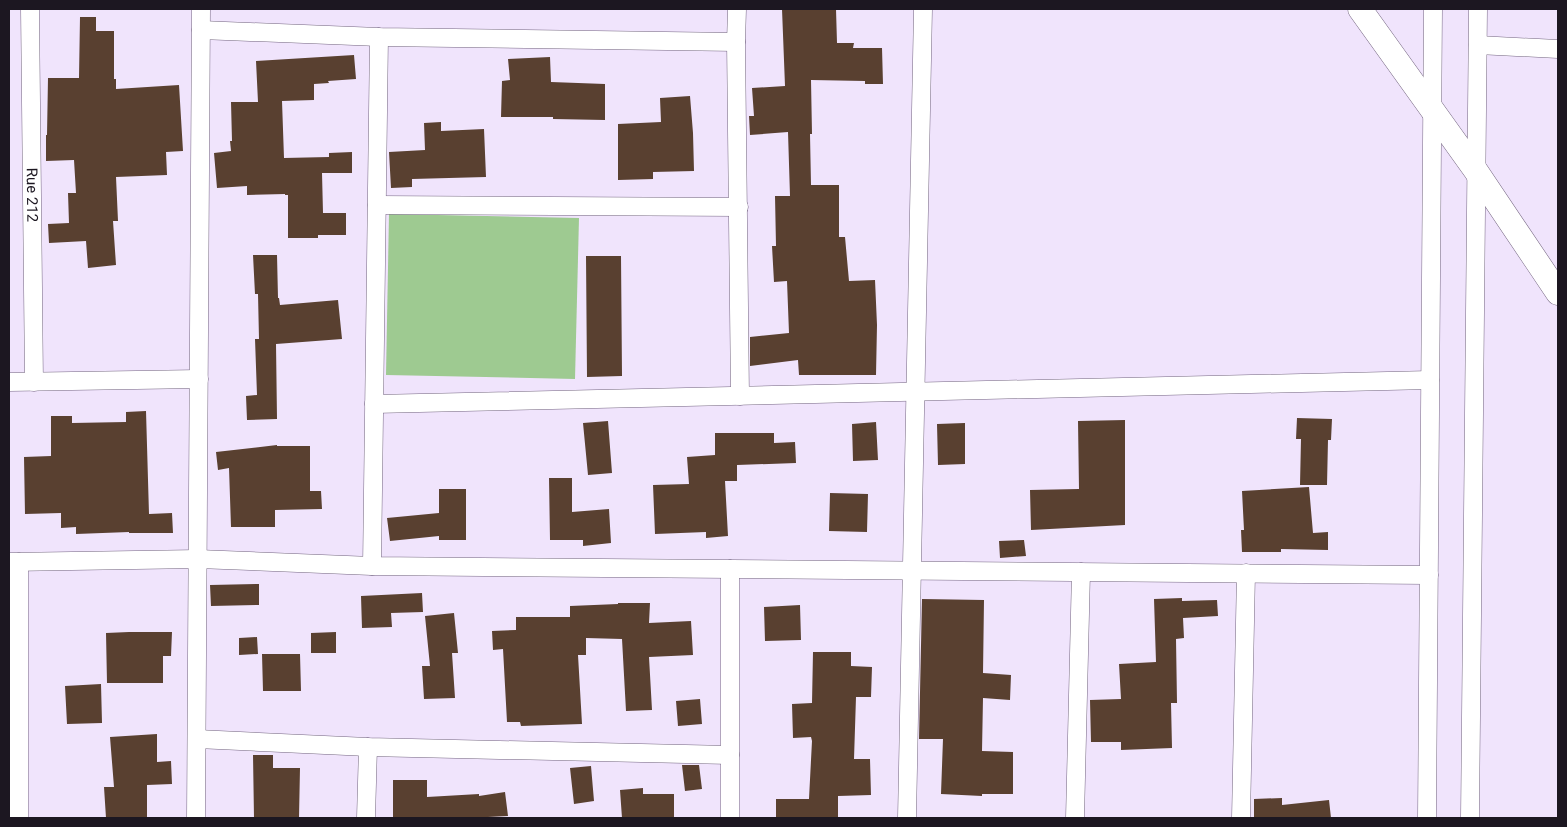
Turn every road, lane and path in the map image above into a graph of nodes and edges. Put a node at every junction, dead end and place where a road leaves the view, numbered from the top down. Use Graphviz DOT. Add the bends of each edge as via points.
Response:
graph roads {
  1 [pos="30,9"];
  2 [pos="201,9"];
  3 [pos="737,9"];
  4 [pos="922,9"];
  5 [pos="1360,9"];
  6 [pos="1433,9"];
  7 [pos="1478,9"];
  8 [pos="201,30"];
  9 [pos="378,37"];
  10 [pos="736,42"];
  11 [pos="1478,45"];
  12 [pos="1558,49"];
  13 [pos="1432,111"];
  14 [pos="1476,171"];
  15 [pos="376,205"];
  16 [pos="738,207"];
  17 [pos="1558,292"];
  18 [pos="199,378"];
  19 [pos="1430,380"];
  20 [pos="9,382"];
  21 [pos="34,382"];
  22 [pos="916,392"];
  23 [pos="740,396"];
  24 [pos="374,404"];
  25 [pos="198,559"];
  26 [pos="14,562"];
  27 [pos="372,566"];
  28 [pos="730,569"];
  29 [pos="912,570"];
  30 [pos="1081,572"];
  31 [pos="1246,573"];
  32 [pos="1429,575"];
  33 [pos="197,739"];
  34 [pos="368,747"];
  35 [pos="730,755"];
  36 [pos="19,818"];
  37 [pos="196,818"];
  38 [pos="366,818"];
  39 [pos="730,818"];
  40 [pos="907,818"];
  41 [pos="1075,818"];
  42 [pos="1241,818"];
  43 [pos="1427,818"];
  44 [pos="1470,818"];
  1 -- 21 [label="street, Rue 212"];
  2 -- 8 [label="street"];
  3 -- 10 [label="street"];
  4 -- 22 [label="street"];
  5 -- 13 [label="street"];
  6 -- 13 [label="street"];
  7 -- 11 [label="street"];
  8 -- 9 [label="street"];
  8 -- 18 [label="street"];
  9 -- 10 [label="street"];
  9 -- 15 [label="street"];
  10 -- 16 [label="street"];
  11 -- 12 [label="street"];
  11 -- 14 [label="street"];
  13 -- 14 [label="street"];
  13 -- 19 [label="street"];
  14 -- 17 [label="street"];
  14 -- 44 [label="street"];
  15 -- 16 [label="street"];
  15 -- 24 [label="street"];
  16 -- 23 [label="street"];
  18 -- 21 [label="street"];
  18 -- 25 [label="street"];
  19 -- 22 [label="street"];
  19 -- 32 [label="street"];
  20 -- 21 [label="street"];
  22 -- 23 [label="street"];
  22 -- 29 [label="street"];
  23 -- 24 [label="street"];
  24 -- 27 [label="street"];
  25 -- 26 [label="street"];
  25 -- 27 [label="street"];
  25 -- 33 [label="street"];
  26 -- 36 [label="street"];
  27 -- 28 [label="street"];
  28 -- 29 [label="street"];
  28 -- 35 [label="street"];
  29 -- 30 [label="street"];
  29 -- 40 [label="street"];
  30 -- 31 [label="street"];
  30 -- 41 [label="street"];
  31 -- 32 [label="street"];
  31 -- 42 [label="street"];
  32 -- 43 [label="street"];
  33 -- 34 [label="street"];
  33 -- 37 [label="street"];
  34 -- 35 [label="street"];
  34 -- 38 [label="street"];
  35 -- 39 [label="street"];
}
